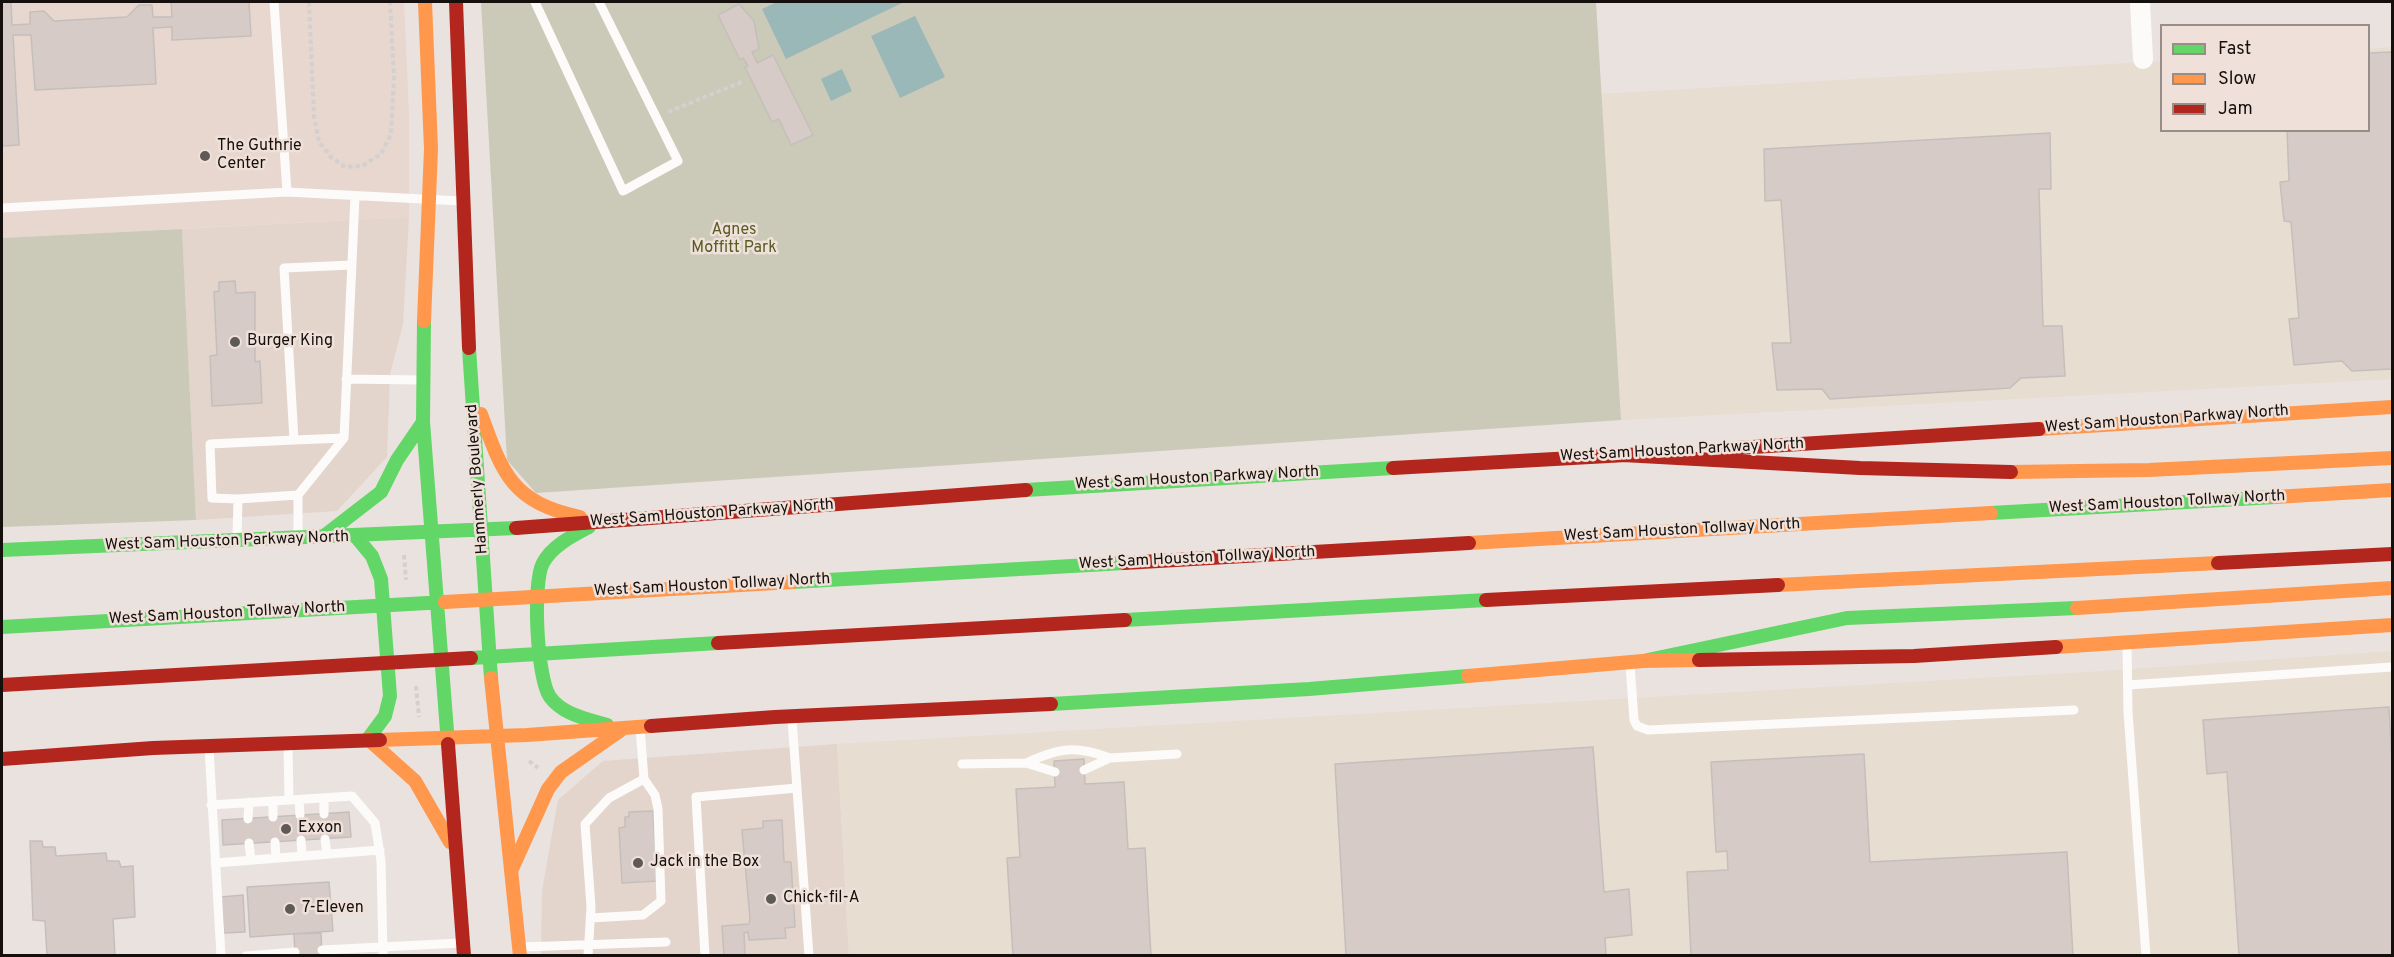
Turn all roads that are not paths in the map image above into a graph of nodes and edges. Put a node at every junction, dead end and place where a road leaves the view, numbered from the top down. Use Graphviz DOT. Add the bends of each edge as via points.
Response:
graph roads {
  1 [pos="274,2"];
  2 [pos="425,2"];
  3 [pos="456,2"];
  4 [pos="535,2"];
  5 [pos="599,2"];
  6 [pos="2140,2"];
  7 [pos="2143,59"];
  8 [pos="287,192"];
  9 [pos="355,196"];
  10 [pos="430,200"];
  11 [pos="465,202"];
  12 [pos="2,208"];
  13 [pos="352,265"];
  14 [pos="346,379"];
  15 [pos="422,380"];
  16 [pos="472,389"];
  17 [pos="2392,407"];
  18 [pos="423,422"];
  19 [pos="344,438"];
  20 [pos="294,440"];
  21 [pos="1623,455"];
  22 [pos="2392,458"];
  23 [pos="2392,490"];
  24 [pos="298,495"];
  25 [pos="238,499"];
  26 [pos="598,523"];
  27 [pos="481,531"];
  28 [pos="430,532"];
  29 [pos="324,536"];
  30 [pos="298,537"];
  31 [pos="357,538"];
  32 [pos="237,540"];
  33 [pos="2,550"];
  34 [pos="2392,554"];
  35 [pos="2392,588"];
  36 [pos="2392,625"];
  37 [pos="2,627"];
  38 [pos="2127,644"];
  39 [pos="1637,662"];
  40 [pos="2392,667"];
  41 [pos="2,685"];
  42 [pos="2128,685"];
  43 [pos="2074,710"];
  44 [pos="792,716"];
  45 [pos="640,728"];
  46 [pos="621,730"];
  47 [pos="495,736"];
  48 [pos="445,737"];
  49 [pos="368,739"];
  50 [pos="288,742"];
  51 [pos="208,746"];
  52 [pos="1177,754"];
  53 [pos="1110,758"];
  54 [pos="2,759"];
  55 [pos="1026,763"];
  56 [pos="962,764"];
  57 [pos="1084,770"];
  58 [pos="1055,772"];
  59 [pos="644,780"];
  60 [pos="797,788"];
  61 [pos="324,798"];
  62 [pos="289,800"];
  63 [pos="299,800"];
  64 [pos="273,801"];
  65 [pos="249,802"];
  66 [pos="211,805"];
  67 [pos="324,814"];
  68 [pos="300,815"];
  69 [pos="273,817"];
  70 [pos="248,819"];
  71 [pos="326,839"];
  72 [pos="301,840"];
  73 [pos="275,842"];
  74 [pos="249,843"];
  75 [pos="380,850"];
  76 [pos="455,852"];
  77 [pos="327,854"];
  78 [pos="302,856"];
  79 [pos="276,858"];
  80 [pos="250,860"];
  81 [pos="214,862"];
  82 [pos="511,870"];
  83 [pos="590,918"];
  84 [pos="666,942"];
  85 [pos="463,949"];
  86 [pos="322,950"];
  87 [pos="383,951"];
  88 [pos="589,951"];
  89 [pos="295,952"];
  90 [pos="520,952"];
  91 [pos="221,956"];
  92 [pos="246,956"];
  93 [pos="705,956"];
  94 [pos="809,956"];
  95 [pos="2146,956"];
  1 -- 8 [label="lane"];
  2 -- 10 [label="main road" via="431,112"];
  3 -- 11 [label="main road, Hammerly Boulevard"];
  4 -- 5 [label="lane" via="623,191 678,161"];
  6 -- 7 [label="street"];
  8 -- 9 [label="lane"];
  8 -- 12 [label="lane"];
  9 -- 10 [label="lane"];
  9 -- 13 [label="lane"];
  10 -- 11 [label="lane"];
  10 -- 15 [label="main road"];
  11 -- 16 [label="main road, Hammerly Boulevard"];
  13 -- 14 [label="lane"];
  13 -- 20 [label="lane" via="284,268"];
  14 -- 15 [label="lane"];
  14 -- 19 [label="lane"];
  15 -- 18 [label="main road"];
  16 -- 26 [label="main road" via="503,471 515,488 540,506"];
  16 -- 27 [label="main road, Hammerly Boulevard"];
  17 -- 21 [label="main road, West Sam Houston Parkway North"];
  18 -- 28 [label="main road"];
  18 -- 29 [label="main road" via="381,492"];
  19 -- 20 [label="lane"];
  19 -- 24 [label="lane"];
  20 -- 25 [label="lane" via="210,444 212,498"];
  21 -- 22 [label="main road" via="2003,472"];
  21 -- 26 [label="main road, West Sam Houston Parkway North" via="1099,484"];
  23 -- 37 [label="main road, West Sam Houston Tollway North"];
  24 -- 25 [label="lane"];
  24 -- 30 [label="lane"];
  25 -- 32 [label="lane"];
  26 -- 27 [label="main road, West Sam Houston Parkway North"];
  26 -- 46 [label="main road" via="561,542 546,557 534,581 543,675 550,697 570,712"];
  27 -- 28 [label="main road, West Sam Houston Parkway North"];
  27 -- 47 [label="main road, Hammerly Boulevard"];
  28 -- 31 [label="main road, West Sam Houston Parkway North"];
  28 -- 48 [label="main road"];
  29 -- 30 [label="main road, West Sam Houston Parkway North"];
  29 -- 31 [label="main road, West Sam Houston Parkway North"];
  30 -- 32 [label="main road, West Sam Houston Parkway North"];
  31 -- 49 [label="main road" via="372,556 381,579 390,696 385,716"];
  32 -- 33 [label="main road, West Sam Houston Parkway North"];
  34 -- 41 [label="main road" via="1381,605"];
  35 -- 39 [label="main road" via="2164,604 1847,618"];
  36 -- 38 [label="main road"];
  38 -- 39 [label="main road" via="1914,656"];
  38 -- 42 [label="lane"];
  39 -- 43 [label="lane" via="1634,720 1637,726 1648,730"];
  39 -- 44 [label="main road" via="1309,689"];
  40 -- 42 [label="lane"];
  42 -- 95 [label="lane"];
  44 -- 45 [label="main road"];
  44 -- 60 [label="lane"];
  45 -- 46 [label="main road"];
  45 -- 59 [label="lane"];
  46 -- 47 [label="main road"];
  46 -- 82 [label="main road" via="561,772 548,789"];
  47 -- 48 [label="main road"];
  47 -- 82 [label="main road, Hammerly Boulevard"];
  48 -- 49 [label="main road"];
  48 -- 76 [label="main road"];
  49 -- 50 [label="main road"];
  49 -- 76 [label="main road" via="424,792"];
  50 -- 51 [label="main road"];
  50 -- 62 [label="lane"];
  51 -- 54 [label="main road"];
  51 -- 66 [label="lane"];
  52 -- 53 [label="lane"];
  53 -- 55 [label="lane" via="1085,749 1054,750"];
  53 -- 57 [label="lane"];
  55 -- 56 [label="lane"];
  55 -- 58 [label="lane"];
  59 -- 83 [label="lane" via="609,798 585,824"];
  59 -- 83 [label="lane" via="655,795 658,809 661,901 643,915"];
  60 -- 93 [label="lane" via="696,796"];
  60 -- 94 [label="lane"];
  61 -- 63 [label="lane"];
  61 -- 67 [label="lane"];
  61 -- 75 [label="lane" via="352,796 375,823"];
  62 -- 63 [label="lane"];
  62 -- 64 [label="lane"];
  63 -- 68 [label="lane"];
  64 -- 65 [label="lane"];
  64 -- 69 [label="lane"];
  65 -- 66 [label="lane"];
  65 -- 70 [label="lane"];
  66 -- 81 [label="lane"];
  71 -- 77 [label="lane"];
  72 -- 78 [label="lane"];
  73 -- 79 [label="lane"];
  74 -- 80 [label="lane"];
  75 -- 77 [label="lane"];
  75 -- 87 [label="lane"];
  76 -- 85 [label="main road"];
  77 -- 78 [label="lane"];
  78 -- 79 [label="lane"];
  79 -- 80 [label="lane"];
  80 -- 81 [label="lane"];
  81 -- 91 [label="lane"];
  82 -- 90 [label="main road, Hammerly Boulevard"];
  83 -- 88 [label="lane"];
  84 -- 88 [label="lane"];
  85 -- 87 [label="lane"];
  86 -- 87 [label="lane"];
  88 -- 90 [label="lane"];
  89 -- 92 [label="lane"];
}
